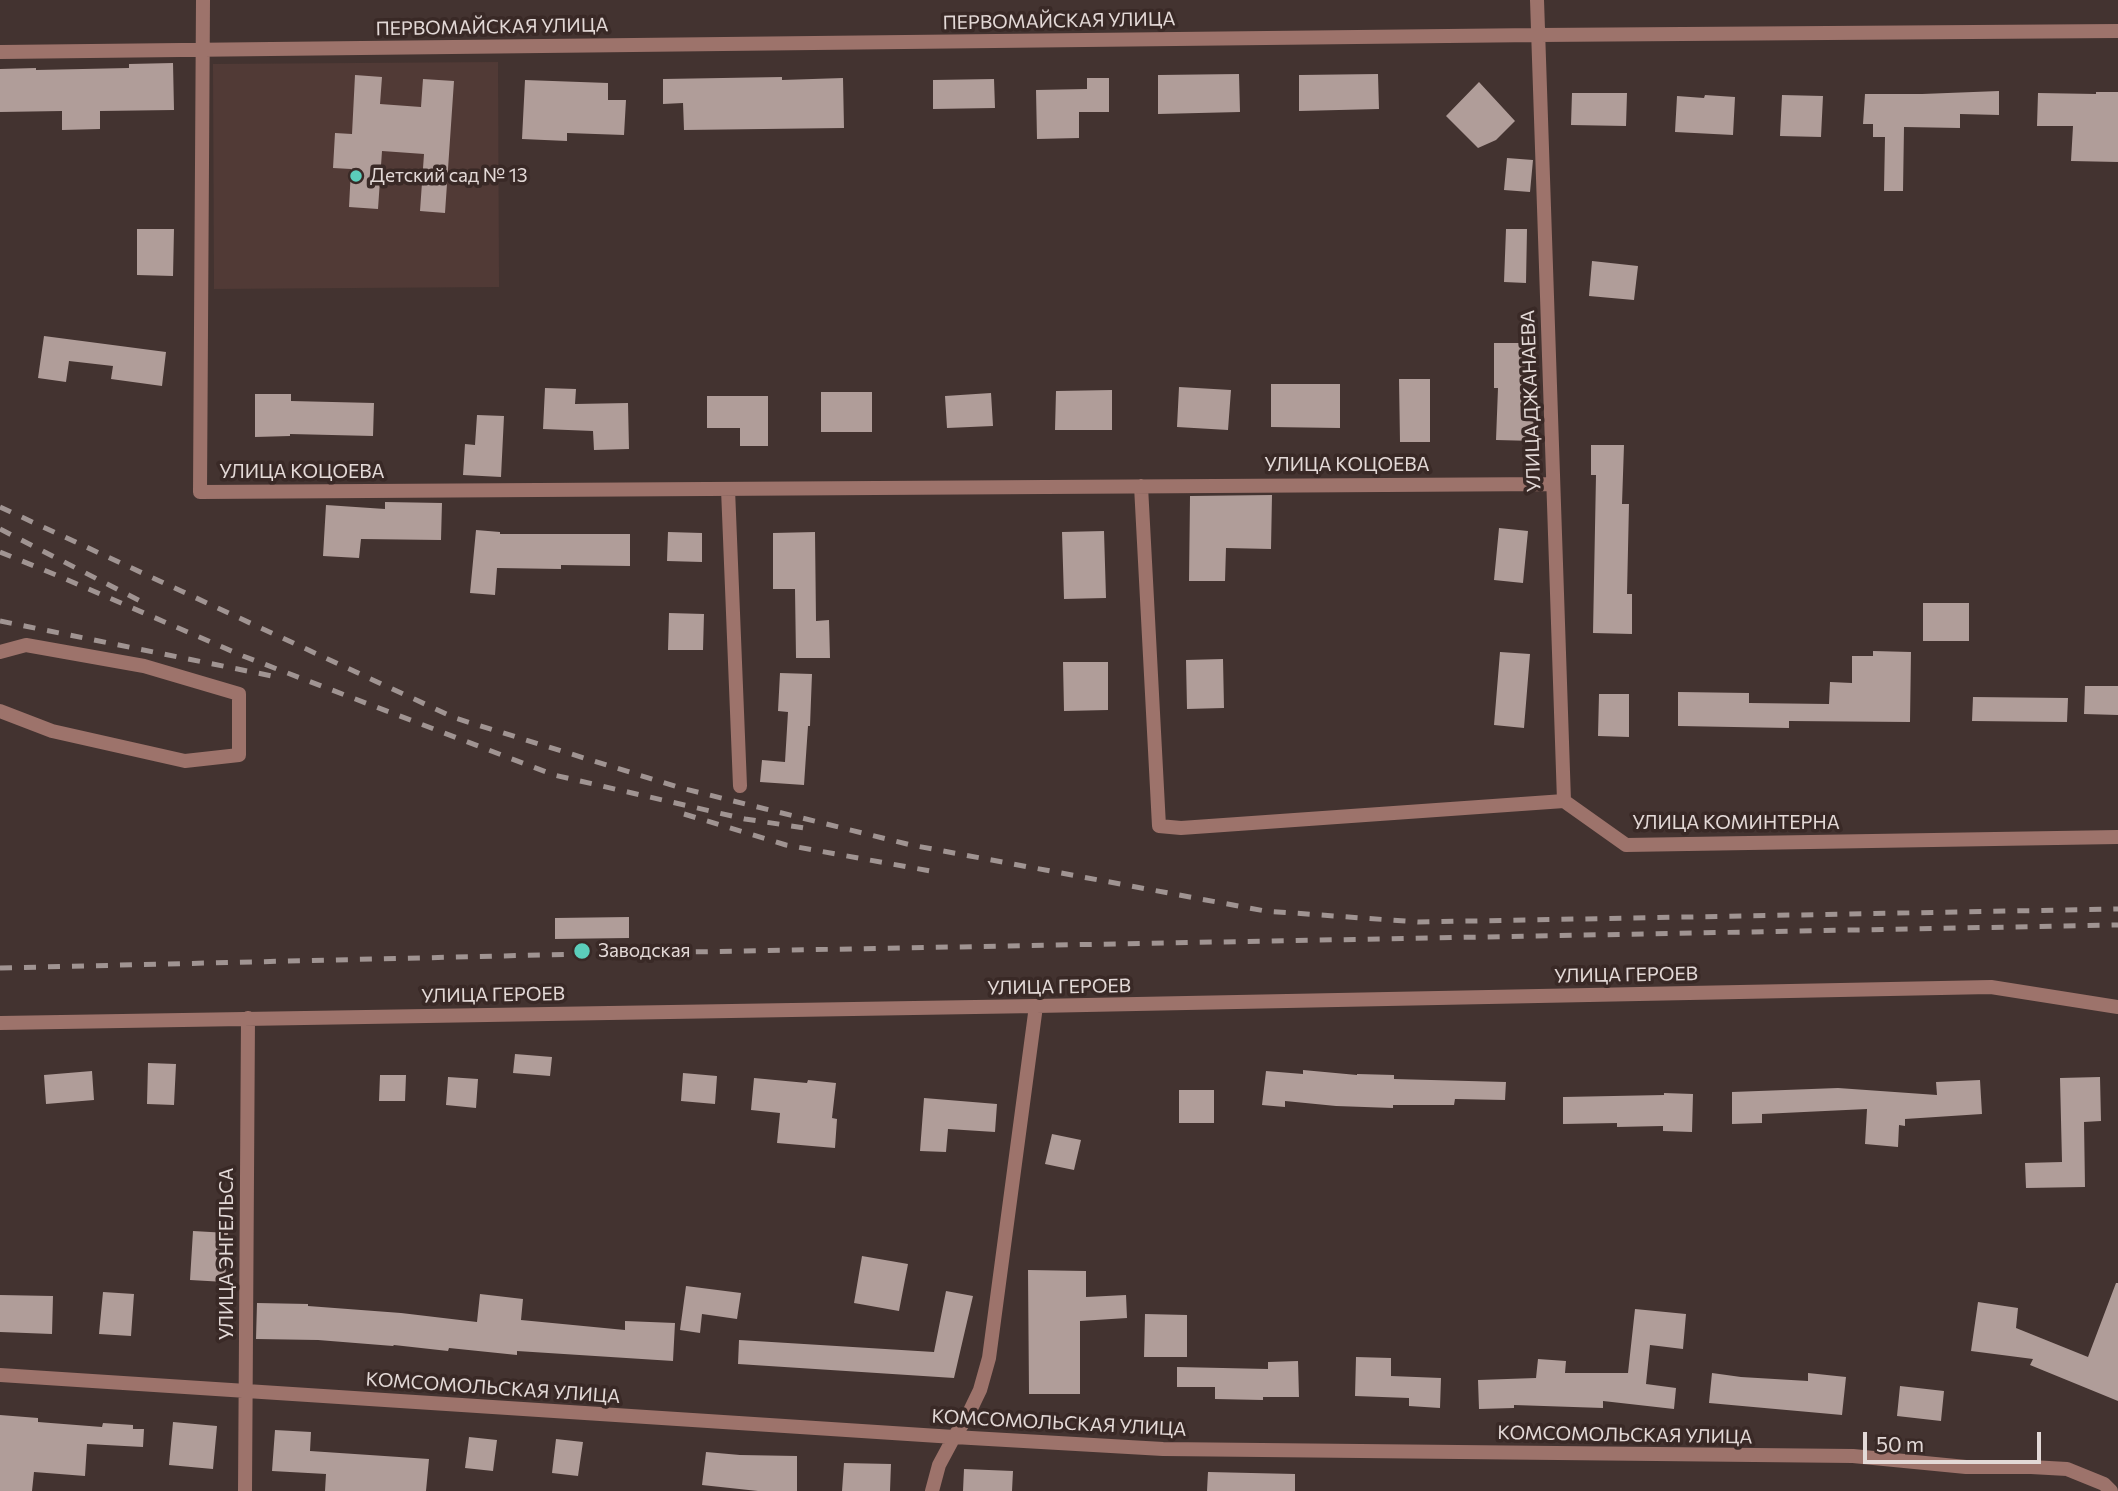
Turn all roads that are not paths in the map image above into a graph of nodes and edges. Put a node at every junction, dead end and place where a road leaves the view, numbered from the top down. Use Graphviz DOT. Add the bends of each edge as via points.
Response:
graph roads {
  1 [pos="203,0"];
  2 [pos="1537,0"];
  3 [pos="2118,31"];
  4 [pos="1538,35"];
  5 [pos="203,50"];
  6 [pos="0,52"];
  7 [pos="1553,484"];
  8 [pos="1141,486"];
  9 [pos="729,489"];
  10 [pos="0,652"];
  11 [pos="0,711"];
  12 [pos="740,786"];
  13 [pos="1564,801"];
  14 [pos="2118,837"];
  15 [pos="1036,1006"];
  16 [pos="2118,1007"];
  17 [pos="248,1018"];
  18 [pos="0,1023"];
  19 [pos="0,1375"];
  20 [pos="245,1391"];
  21 [pos="954,1437"];
  22 [pos="245,1491"];
  23 [pos="932,1491"];
  24 [pos="2110,1491"];
  1 -- 5 [label="street, УЛИЦА КОЦОЕВА"];
  2 -- 4 [label="street, УЛИЦА ДЖАНАЕВА"];
  3 -- 4 [label="street, ПЕРВОМАЙСКАЯ УЛИЦА"];
  4 -- 5 [label="street, ПЕРВОМАЙСКАЯ УЛИЦА"];
  4 -- 7 [label="street, УЛИЦА ДЖАНАЕВА"];
  5 -- 6 [label="street, ПЕРВОМАЙСКАЯ УЛИЦА"];
  5 -- 9 [label="street, УЛИЦА КОЦОЕВА" via="200,492"];
  7 -- 8 [label="street, УЛИЦА КОЦОЕВА"];
  7 -- 13 [label="street, УЛИЦА ДЖАНАЕВА"];
  8 -- 9 [label="street, УЛИЦА КОЦОЕВА"];
  8 -- 13 [label="street" via="1159,827"];
  9 -- 12 [label="street"];
  10 -- 11 [label="street" via="26,645 144,666 239,694 239,755 185,761 52,731"];
  13 -- 14 [label="street, УЛИЦА КОМИНТЕРНА" via="1626,845"];
  15 -- 16 [label="street, УЛИЦА ГЕРОЕВ" via="1991,987"];
  15 -- 17 [label="street, УЛИЦА ГЕРОЕВ"];
  15 -- 21 [label="street" via="989,1358 980,1390"];
  17 -- 18 [label="street, УЛИЦА ГЕРОЕВ"];
  17 -- 20 [label="street, УЛИЦА ЭНГЕЛЬСА"];
  19 -- 20 [label="street, КОМСОМОЛЬСКАЯ УЛИЦА"];
  20 -- 21 [label="street, КОМСОМОЛЬСКАЯ УЛИЦА"];
  20 -- 22 [label="street, УЛИЦА ЭНГЕЛЬСА"];
  21 -- 23 [label="street"];
  21 -- 24 [label="street, КОМСОМОЛЬСКАЯ УЛИЦА" via="1163,1449 1853,1457 1966,1468 2067,1469"];
}
